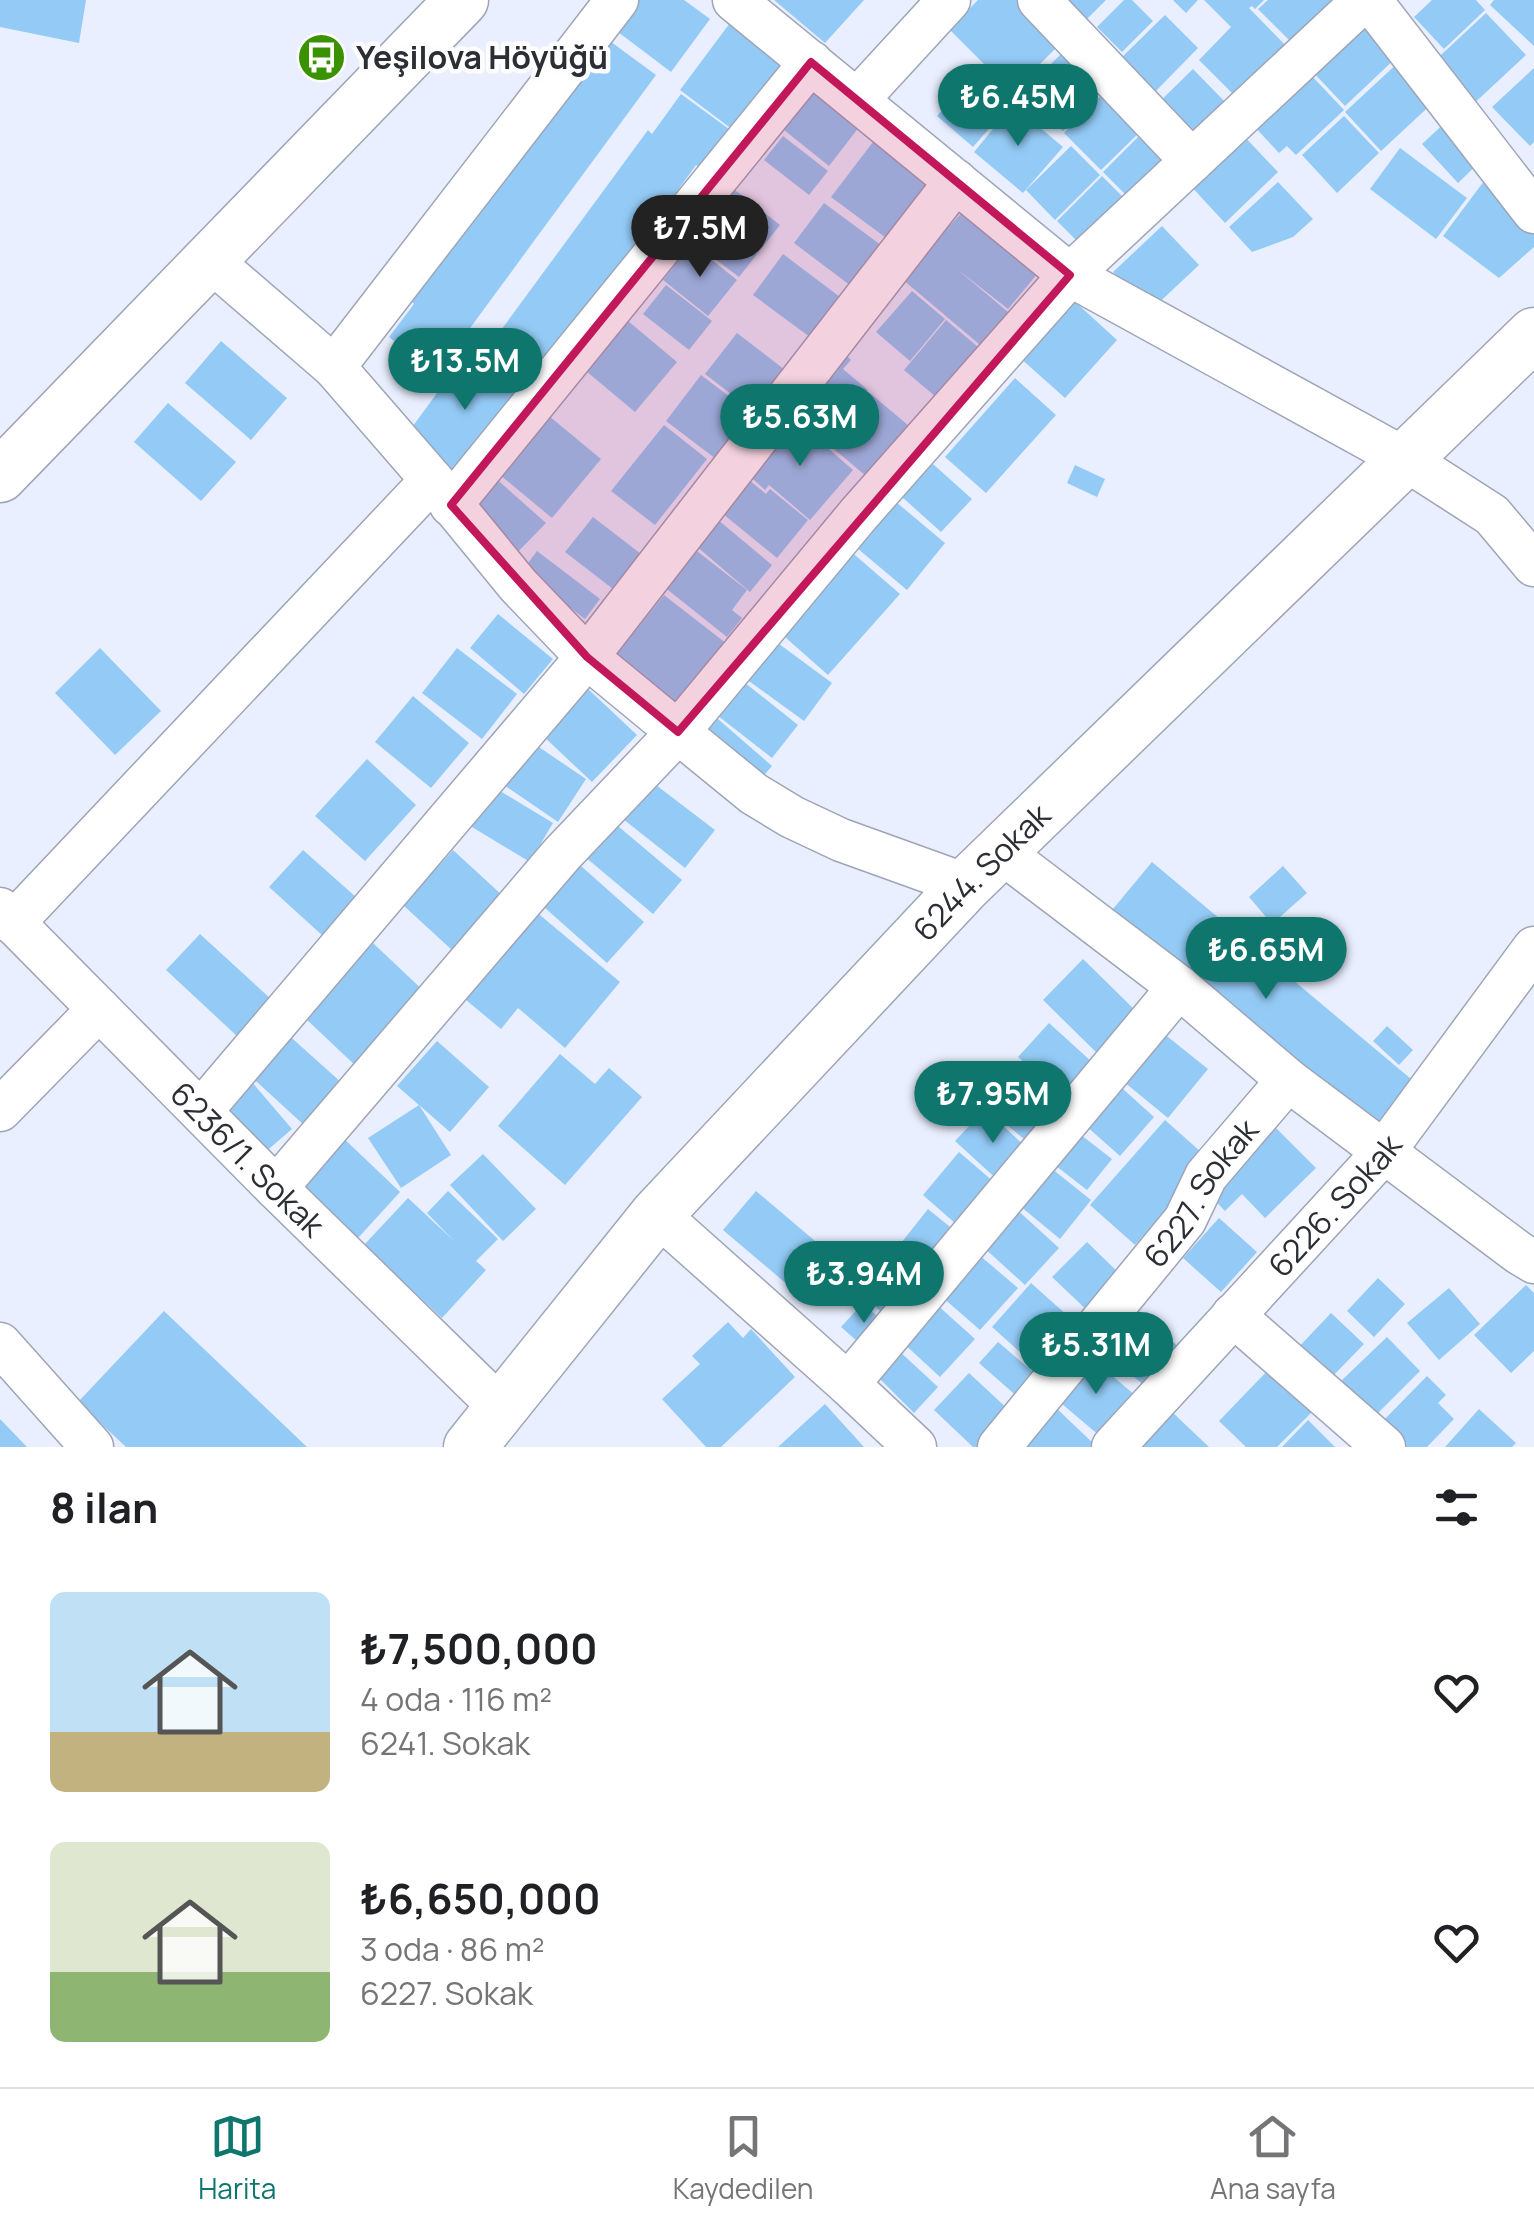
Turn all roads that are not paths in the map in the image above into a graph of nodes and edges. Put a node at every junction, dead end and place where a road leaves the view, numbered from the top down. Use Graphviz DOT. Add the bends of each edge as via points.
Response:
graph roads {
  1 [pos="462,0"];
  2 [pos="616,0"];
  3 [pos="734,0"];
  4 [pos="949,0"];
  5 [pos="1039,0"];
  6 [pos="1367,0"];
  7 [pos="810,62"];
  8 [pos="857,100"];
  9 [pos="1192,161"];
  10 [pos="956,181"];
  11 [pos="1534,212"];
  12 [pos="211,261"];
  13 [pos="1070,274"];
  14 [pos="1534,334"];
  15 [pos="334,368"];
  16 [pos="1405,459"];
  17 [pos="0,476"];
  18 [pos="442,492"];
  19 [pos="1534,565"];
  20 [pos="587,657"];
  21 [pos="678,732"];
  22 [pos="983,868"];
  23 [pos="6,916"];
  24 [pos="1534,948"];
  25 [pos="1179,987"];
  26 [pos="99,1009"];
  27 [pos="1288,1080"];
  28 [pos="0,1110"];
  29 [pos="201,1112"];
  30 [pos="1383,1154"];
  31 [pos="276,1188"];
  32 [pos="657,1214"];
  33 [pos="1534,1262"];
  34 [pos="1233,1316"];
  35 [pos="0,1344"];
  36 [pos="848,1384"];
  37 [pos="485,1428"];
  38 [pos="913,1446"];
  39 [pos="92,1447"];
  40 [pos="999,1447"];
  41 [pos="1112,1447"];
  42 [pos="1384,1447"];
  1 -- 12 [label="street"];
  2 -- 15 [label="street"];
  3 -- 7 [label="street"];
  4 -- 8 [label="street"];
  5 -- 9 [label="street"];
  6 -- 9 [label="street"];
  6 -- 11 [label="street"];
  7 -- 8 [label="street"];
  7 -- 18 [label="street"];
  8 -- 10 [label="street"];
  9 -- 13 [label="street"];
  10 -- 13 [label="street"];
  10 -- 20 [label="street"];
  12 -- 15 [label="street"];
  12 -- 17 [label="street"];
  13 -- 16 [label="street"];
  13 -- 21 [label="street"];
  14 -- 16 [label="street, 6244. Sokak"];
  15 -- 18 [label="street"];
  16 -- 19 [label="street" via="1492,515"];
  16 -- 22 [label="street, 6244. Sokak"];
  18 -- 20 [label="street"];
  18 -- 23 [label="street"];
  20 -- 21 [label="street"];
  20 -- 29 [label="street"];
  21 -- 22 [label="street" via="754,794 840,840"];
  21 -- 31 [label="street" via="562,854"];
  22 -- 25 [label="street"];
  22 -- 32 [label="street, 6244. Sokak"];
  23 -- 26 [label="street, 6236/1. Sokak"];
  24 -- 30 [label="street, 6226. Sokak"];
  25 -- 27 [label="street"];
  25 -- 36 [label="street"];
  26 -- 28 [label="street"];
  26 -- 29 [label="street, 6236/1. Sokak"];
  27 -- 30 [label="street"];
  27 -- 40 [label="street, 6227. Sokak" via="1206,1176 1185,1220"];
  29 -- 31 [label="street, 6236/1. Sokak"];
  30 -- 33 [label="street"];
  30 -- 34 [label="street, 6226. Sokak"];
  31 -- 37 [label="street, 6236/1. Sokak"];
  32 -- 36 [label="street"];
  32 -- 37 [label="street, 6244. Sokak"];
  34 -- 41 [label="street, 6226. Sokak"];
  34 -- 42 [label="street"];
  35 -- 39 [label="street"];
  36 -- 38 [label="street"];
}
